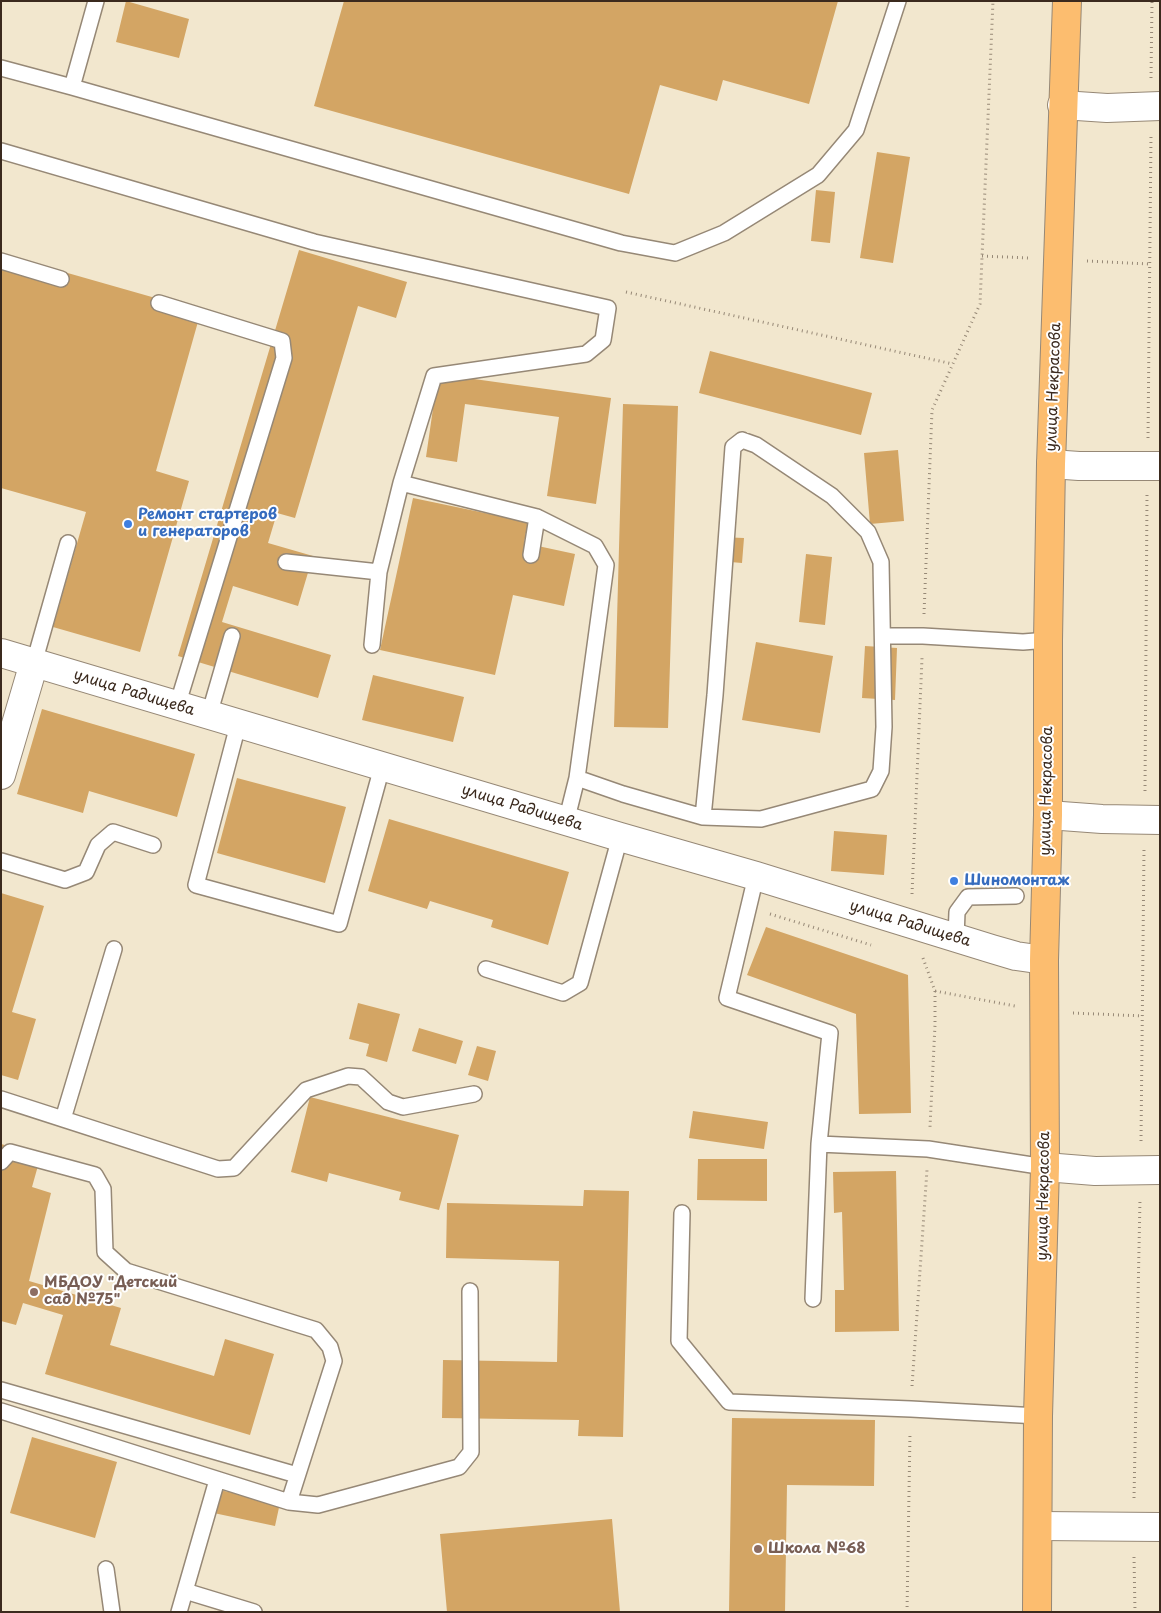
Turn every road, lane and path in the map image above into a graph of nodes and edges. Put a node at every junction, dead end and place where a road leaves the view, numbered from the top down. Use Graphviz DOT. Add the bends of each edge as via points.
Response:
graph roads {
  1 [pos="96,1"];
  2 [pos="898,1"];
  3 [pos="993,1"];
  4 [pos="1067,1"];
  5 [pos="1,68"];
  6 [pos="72,87"];
  7 [pos="1062,105"];
  8 [pos="1160,106"];
  9 [pos="1,151"];
  10 [pos="1,261"];
  11 [pos="61,279"];
  12 [pos="159,303"];
  13 [pos="1051,464"];
  14 [pos="1160,466"];
  15 [pos="401,483"];
  16 [pos="537,518"];
  17 [pos="68,542"];
  18 [pos="531,554"];
  19 [pos="286,562"];
  20 [pos="379,572"];
  21 [pos="232,636"];
  22 [pos="884,636"];
  23 [pos="924,636"];
  24 [pos="1048,640"];
  25 [pos="372,645"];
  26 [pos="1,653"];
  27 [pos="34,663"];
  28 [pos="177,706"];
  29 [pos="210,715"];
  30 [pos="238,725"];
  31 [pos="382,767"];
  32 [pos="1,774"];
  33 [pos="577,778"];
  34 [pos="1048,815"];
  35 [pos="703,817"];
  36 [pos="1160,820"];
  37 [pos="566,822"];
  38 [pos="620,838"];
  39 [pos="153,845"];
  40 [pos="1,861"];
  41 [pos="756,876"];
  42 [pos="1016,896"];
  43 [pos="911,924"];
  44 [pos="956,938"];
  45 [pos="114,949"];
  46 [pos="1044,960"];
  47 [pos="486,969"];
  48 [pos="474,1094"];
  49 [pos="1,1099"];
  50 [pos="63,1119"];
  51 [pos="819,1144"];
  52 [pos="928,1149"];
  53 [pos="1,1162"];
  54 [pos="1045,1167"];
  55 [pos="1160,1170"];
  56 [pos="682,1213"];
  57 [pos="470,1291"];
  58 [pos="813,1299"];
  59 [pos="1,1390"];
  60 [pos="911,1409"];
  61 [pos="1,1411"];
  62 [pos="1038,1416"];
  63 [pos="297,1474"];
  64 [pos="217,1480"];
  65 [pos="289,1502"];
  66 [pos="1039,1526"];
  67 [pos="1160,1527"];
  68 [pos="106,1569"];
  69 [pos="185,1591"];
  70 [pos="112,1612"];
  71 [pos="179,1612"];
  72 [pos="254,1612"];
  73 [pos="907,1612"];
  74 [pos="1037,1612"];
  1 -- 6 [label="lane"];
  2 -- 6 [label="lane" via="856,130 818,175 724,233 674,253 621,243"];
  3 -- 23 [label="path" via="980,304 932,410"];
  4 -- 7 [label="main road, улица Некрасова"];
  5 -- 6 [label="lane"];
  7 -- 8 [label="street" via="1107,108"];
  7 -- 13 [label="main road, улица Некрасова"];
  9 -- 15 [label="lane" via="314,242 608,308 603,340 586,354 434,376"];
  10 -- 11 [label="lane"];
  12 -- 28 [label="lane" via="282,341 284,358"];
  13 -- 14 [label="street"];
  13 -- 24 [label="main road, улица Некрасова"];
  15 -- 16 [label="lane"];
  15 -- 20 [label="lane"];
  16 -- 18 [label="lane"];
  16 -- 33 [label="lane" via="595,546 606,565"];
  17 -- 27 [label="lane"];
  19 -- 20 [label="lane"];
  20 -- 25 [label="lane"];
  21 -- 29 [label="lane"];
  22 -- 23 [label="lane"];
  22 -- 35 [label="lane" via="881,771 872,789 760,819"];
  22 -- 35 [label="lane" via="881,562 868,532 832,496 756,445 742,440 733,447"];
  23 -- 24 [label="lane" via="1023,642"];
  23 -- 43 [label="path"];
  24 -- 34 [label="main road, улица Некрасова"];
  26 -- 27 [label="street, улица Радищева"];
  27 -- 28 [label="street, улица Радищева"];
  27 -- 32 [label="street"];
  28 -- 29 [label="street, улица Радищева"];
  29 -- 30 [label="street, улица Радищева"];
  30 -- 31 [label="street, улица Радищева"];
  30 -- 31 [label="lane" via="196,885 339,924"];
  31 -- 37 [label="street, улица Радищева"];
  33 -- 35 [label="lane"];
  33 -- 37 [label="lane"];
  34 -- 36 [label="street"];
  34 -- 46 [label="main road, улица Некрасова"];
  37 -- 38 [label="street, улица Радищева"];
  38 -- 41 [label="street, улица Радищева"];
  38 -- 47 [label="lane" via="580,983 563,993"];
  39 -- 40 [label="lane" via="113,832 98,845 86,872 64,880"];
  41 -- 43 [label="street, улица Радищева"];
  41 -- 51 [label="lane" via="727,998 830,1033"];
  42 -- 44 [label="lane" via="968,897 957,912"];
  43 -- 44 [label="street, улица Радищева"];
  43 -- 52 [label="path" via="936,991"];
  44 -- 46 [label="street, улица Радищева" via="1016,956"];
  45 -- 50 [label="lane"];
  46 -- 54 [label="main road, улица Некрасова"];
  48 -- 50 [label="lane" via="403,1107 388,1102 361,1077 348,1076 306,1090 234,1168 218,1169"];
  49 -- 50 [label="lane"];
  51 -- 52 [label="lane"];
  51 -- 58 [label="lane"];
  52 -- 54 [label="lane"];
  52 -- 60 [label="path"];
  53 -- 63 [label="lane" via="10,1152 95,1175 103,1189 105,1252 126,1271 316,1330 330,1347 334,1361"];
  54 -- 55 [label="street" via="1095,1171"];
  54 -- 62 [label="main road, улица Некрасова"];
  56 -- 60 [label="lane" via="679,1340 729,1402"];
  57 -- 65 [label="lane" via="471,1452 459,1467 318,1505"];
  59 -- 63 [label="lane"];
  60 -- 62 [label="lane"];
  60 -- 73 [label="path"];
  61 -- 64 [label="lane"];
  62 -- 66 [label="main road, улица Некрасова"];
  63 -- 65 [label="lane"];
  64 -- 65 [label="lane"];
  64 -- 69 [label="lane"];
  66 -- 67 [label="street"];
  66 -- 74 [label="main road, улица Некрасова"];
  68 -- 70 [label="lane"];
  69 -- 71 [label="lane"];
  69 -- 72 [label="lane"];
}
